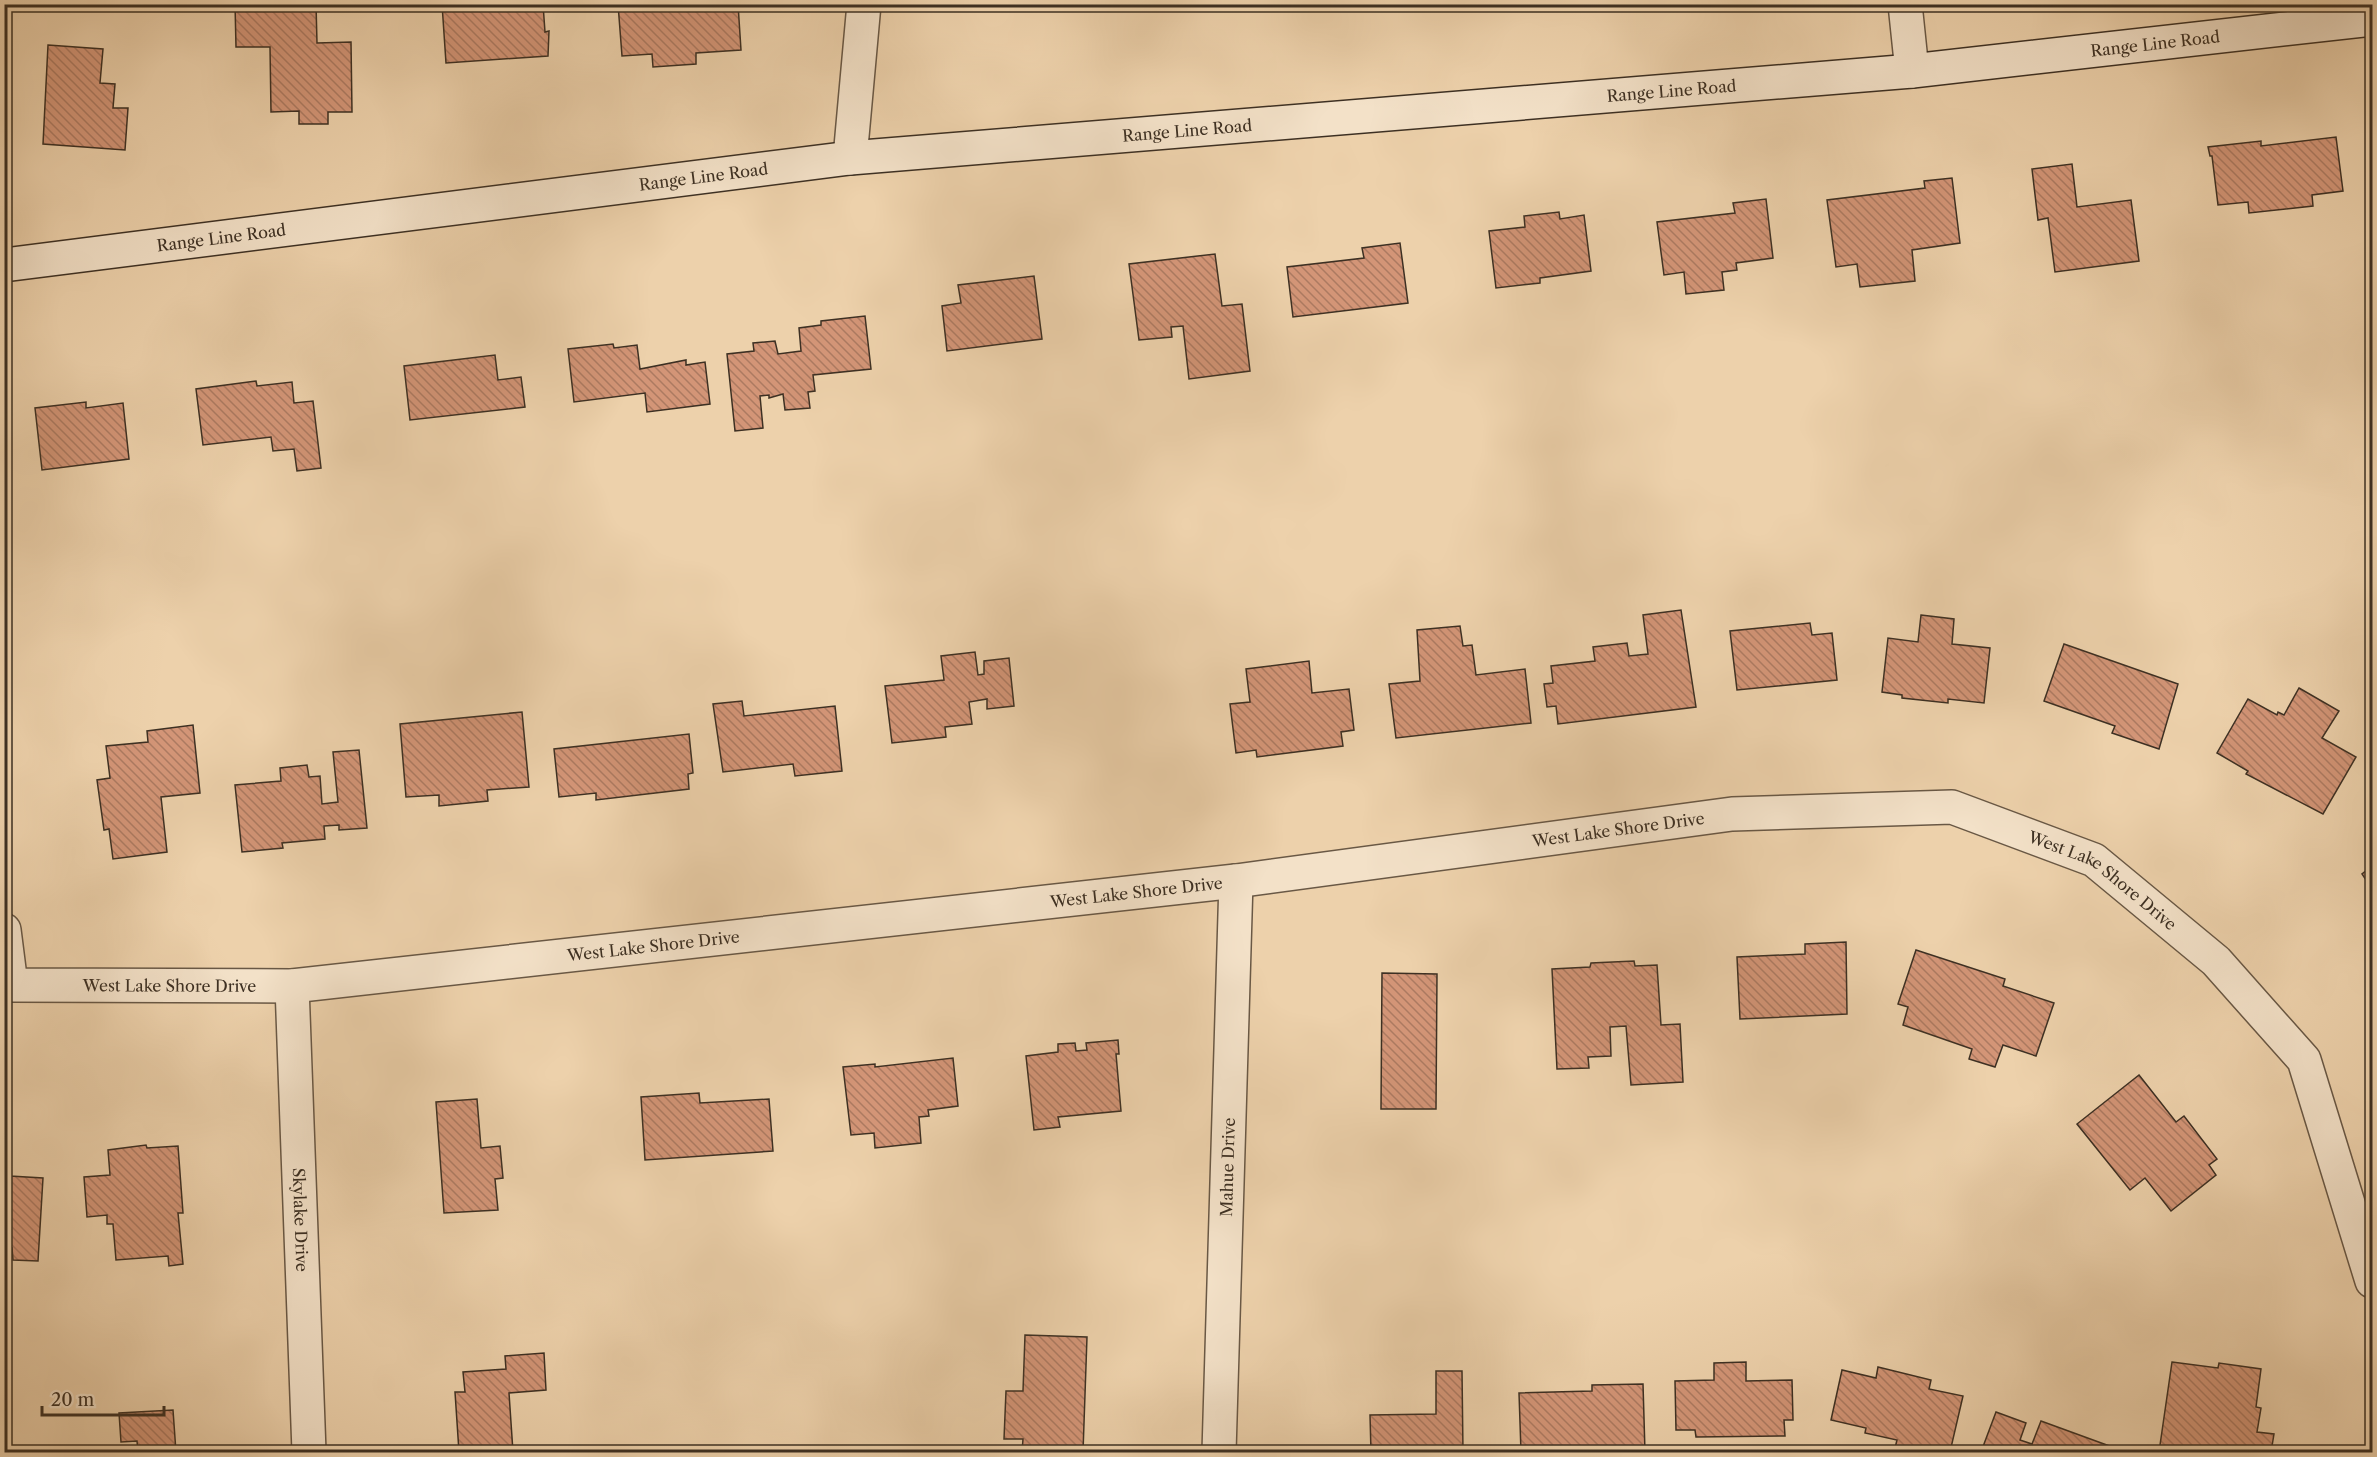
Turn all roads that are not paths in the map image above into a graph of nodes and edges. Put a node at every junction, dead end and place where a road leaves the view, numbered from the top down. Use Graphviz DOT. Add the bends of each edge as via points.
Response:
graph roads {
  1 [pos="864,4"];
  2 [pos="1905,4"];
  3 [pos="2373,19"];
  4 [pos="1912,71"];
  5 [pos="850,158"];
  6 [pos="4,265"];
  7 [pos="1236,880"];
  8 [pos="4,930"];
  9 [pos="292,986"];
  10 [pos="2373,1281"];
  11 [pos="309,1452"];
  12 [pos="1219,1452"];
  1 -- 5 [label="street"];
  2 -- 4 [label="street"];
  3 -- 4 [label="street, Range Line Road"];
  4 -- 5 [label="street, Range Line Road"];
  5 -- 6 [label="street, Range Line Road"];
  7 -- 9 [label="street, West Lake Shore Drive"];
  7 -- 10 [label="street, West Lake Shore Drive" via="1732,814 1952,807 2094,860 2216,961 2304,1060"];
  7 -- 12 [label="street, Mahue Drive"];
  8 -- 9 [label="street, West Lake Shore Drive" via="11,985"];
  9 -- 11 [label="street, Skylake Drive"];
}
